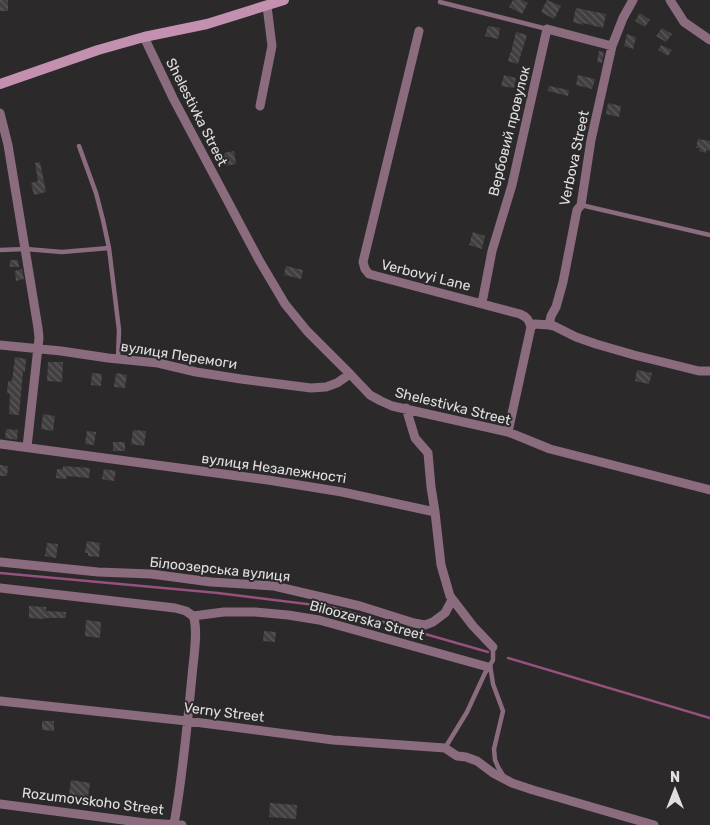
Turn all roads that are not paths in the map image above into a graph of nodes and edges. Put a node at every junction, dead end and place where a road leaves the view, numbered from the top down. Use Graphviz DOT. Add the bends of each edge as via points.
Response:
graph roads {
  1 [pos="284,0"];
  2 [pos="633,0"];
  3 [pos="670,0"];
  4 [pos="440,2"];
  5 [pos="266,6"];
  6 [pos="547,29"];
  7 [pos="419,31"];
  8 [pos="144,37"];
  9 [pos="710,40"];
  10 [pos="612,46"];
  11 [pos="0,84"];
  12 [pos="260,106"];
  13 [pos="0,113"];
  14 [pos="79,146"];
  15 [pos="582,205"];
  16 [pos="710,235"];
  17 [pos="109,248"];
  18 [pos="26,249"];
  19 [pos="0,250"];
  20 [pos="482,303"];
  21 [pos="549,325"];
  22 [pos="531,327"];
  23 [pos="0,345"];
  24 [pos="38,348"];
  25 [pos="118,359"];
  26 [pos="710,371"];
  27 [pos="350,374"];
  28 [pos="406,408"];
  29 [pos="508,432"];
  30 [pos="0,444"];
  31 [pos="27,447"];
  32 [pos="710,490"];
  33 [pos="435,512"];
  34 [pos="0,562"];
  35 [pos="0,588"];
  36 [pos="452,600"];
  37 [pos="193,616"];
  38 [pos="493,647"];
  39 [pos="490,664"];
  40 [pos="0,701"];
  41 [pos="187,721"];
  42 [pos="445,748"];
  43 [pos="506,779"];
  44 [pos="0,804"];
  45 [pos="146,824"];
  46 [pos="178,825"];
  47 [pos="654,825"];
  1 -- 5 [label="street"];
  2 -- 10 [label="street, Verbova Street"];
  3 -- 9 [label="street" via="684,22"];
  4 -- 6 [label="lane"];
  5 -- 8 [label="street" via="207,24"];
  5 -- 12 [label="street" via="272,46"];
  6 -- 10 [label="street"];
  6 -- 20 [label="street, Вербовий провулок"];
  7 -- 20 [label="street, Verbovyi Lane" via="364,262 365,269 374,277"];
  8 -- 11 [label="street"];
  8 -- 27 [label="street, Shelestivka Street" via="173,98 285,304 307,332"];
  10 -- 15 [label="street, Verbova Street"];
  13 -- 18 [label="street"];
  14 -- 17 [label="lane" via="96,194"];
  15 -- 16 [label="lane"];
  15 -- 21 [label="street, Verbova Street" via="577,210 563,282"];
  17 -- 18 [label="lane" via="62,252"];
  17 -- 25 [label="lane" via="119,330"];
  18 -- 19 [label="lane"];
  18 -- 24 [label="street"];
  20 -- 22 [label="street, Verbovyi Lane" via="520,314 526,317"];
  21 -- 22 [label="street" via="535,324"];
  21 -- 26 [label="street" via="634,355"];
  22 -- 29 [label="street"];
  23 -- 24 [label="street, вулиця Перемоги"];
  24 -- 25 [label="street, вулиця Перемоги"];
  24 -- 31 [label="street"];
  25 -- 27 [label="street, вулиця Перемоги" via="311,388 326,387"];
  27 -- 28 [label="street, Shelestivka Street" via="381,402"];
  28 -- 29 [label="street, Shelestivka Street"];
  28 -- 33 [label="street" via="415,438 428,453"];
  29 -- 32 [label="street, Shelestivka Street" via="550,450"];
  30 -- 31 [label="street, вулиця Незалежності"];
  31 -- 33 [label="street, вулиця Незалежності" via="268,480"];
  33 -- 36 [label="street" via="441,565"];
  34 -- 36 [label="street, Білоозерська вулиця" via="274,586 426,625 445,613"];
  35 -- 37 [label="street, Biloozerska Street" via="175,608"];
  36 -- 38 [label="street"];
  37 -- 39 [label="street, Biloozerska Street" via="255,612 320,620"];
  37 -- 41 [label="street" via="196,622"];
  38 -- 39 [label="lane"];
  39 -- 42 [label="lane"];
  39 -- 43 [label="lane" via="503,714 495,743 495,760"];
  40 -- 41 [label="street, Verny Street"];
  41 -- 42 [label="street, Verny Street" via="333,740"];
  41 -- 46 [label="street"];
  42 -- 43 [label="street, Verny Street" via="457,756 477,761"];
  43 -- 47 [label="street, Verny Street"];
  44 -- 45 [label="street, Rozumovskoho Street"];
  45 -- 46 [label="street, Rozumovskoho Street"];
}
